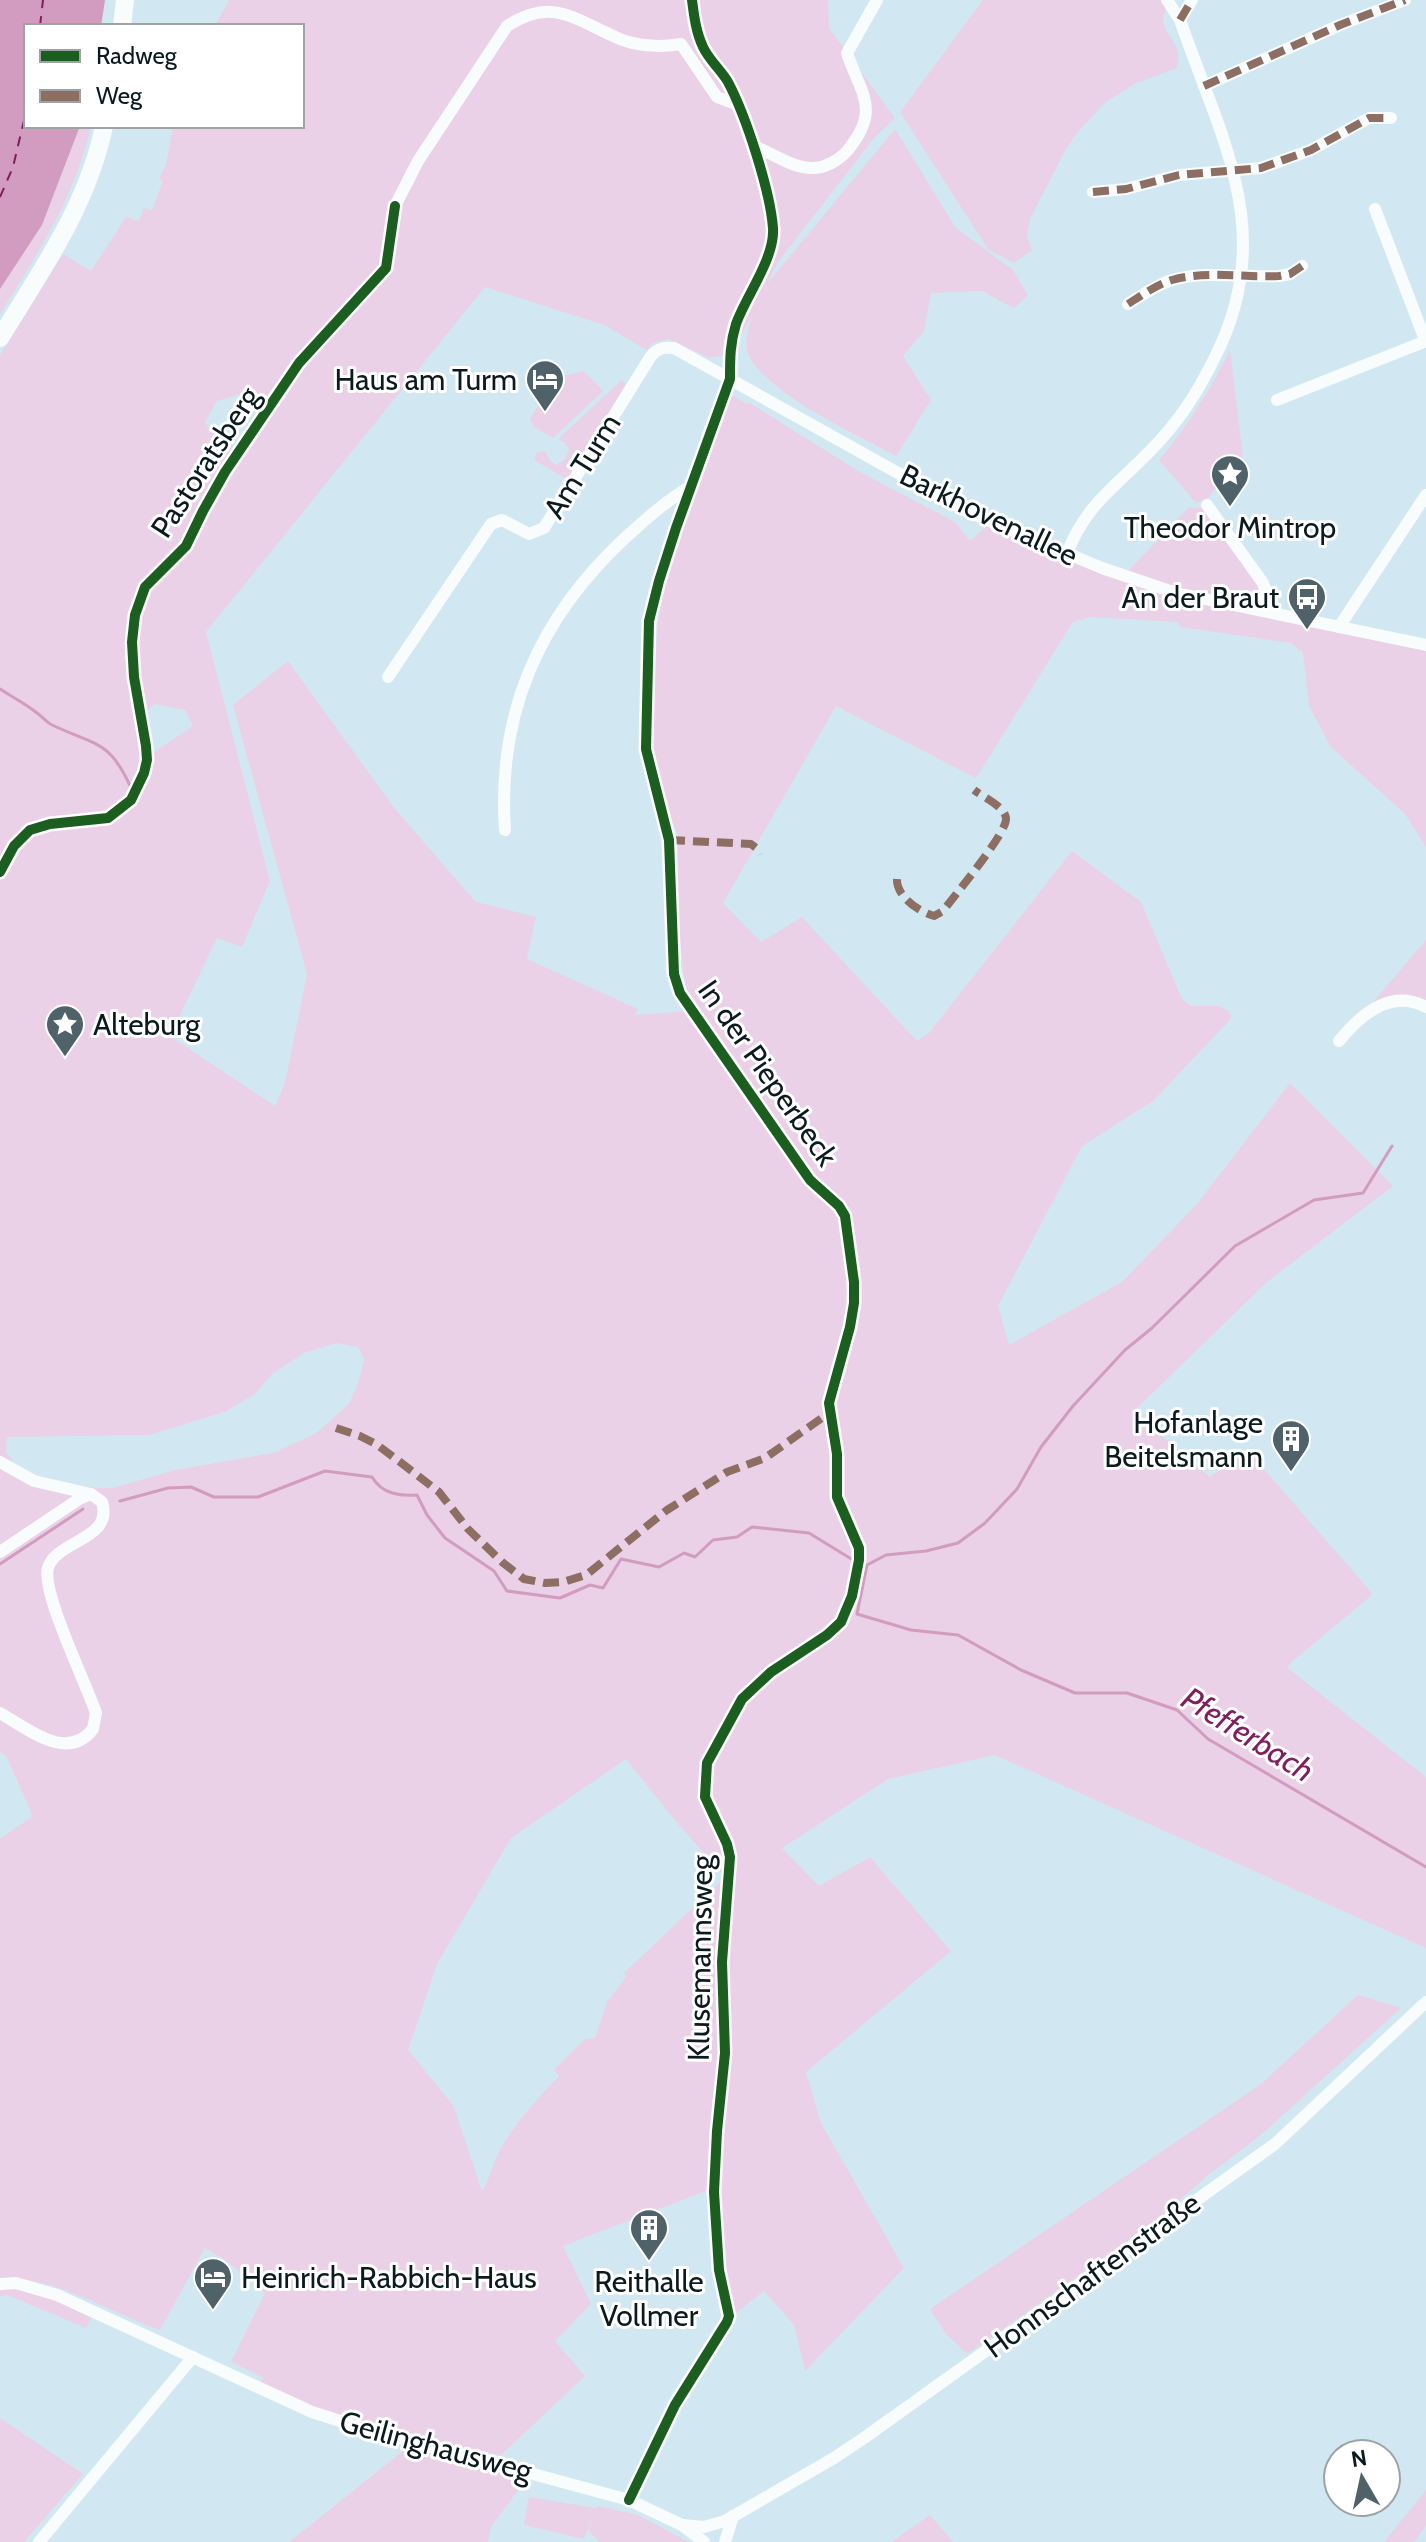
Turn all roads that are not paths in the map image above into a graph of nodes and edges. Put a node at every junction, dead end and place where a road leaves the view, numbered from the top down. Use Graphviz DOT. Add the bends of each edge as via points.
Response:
graph roads {
  1 [pos="125,0"];
  2 [pos="692,0"];
  3 [pos="877,0"];
  4 [pos="1167,0"];
  5 [pos="1192,0"];
  6 [pos="1405,0"];
  7 [pos="1180,20"];
  8 [pos="122,24"];
  9 [pos="1204,86"];
  10 [pos="738,105"];
  11 [pos="1391,118"];
  12 [pos="103,128"];
  13 [pos="753,146"];
  14 [pos="1234,171"];
  15 [pos="1093,192"];
  16 [pos="1375,209"];
  17 [pos="1302,266"];
  18 [pos="1242,276"];
  19 [pos="1128,304"];
  20 [pos="0,338"];
  21 [pos="1426,342"];
  22 [pos="730,379"];
  23 [pos="1277,400"];
  24 [pos="693,485"];
  25 [pos="1426,495"];
  26 [pos="1207,505"];
  27 [pos="1067,554"];
  28 [pos="1263,611"];
  29 [pos="1339,627"];
  30 [pos="1426,645"];
  31 [pos="388,677"];
  32 [pos="505,830"];
  33 [pos="0,872"];
  34 [pos="1426,1007"];
  35 [pos="1339,1041"];
  36 [pos="829,1413"];
  37 [pos="0,1462"];
  38 [pos="91,1494"];
  39 [pos="0,1552"];
  40 [pos="0,1713"];
  41 [pos="1426,2002"];
  42 [pos="0,2284"];
  43 [pos="193,2357"];
  44 [pos="629,2500"];
  45 [pos="733,2516"];
  46 [pos="682,2525"];
  47 [pos="713,2525"];
  48 [pos="702,2540"];
  49 [pos="39,2542"];
  50 [pos="725,2542"];
  1 -- 8 [label="main road"];
  2 -- 10 [label="street, In der Pieperbeck" via="704,49"];
  3 -- 13 [label="street" via="847,53 867,110 866,122 846,152 810,168"];
  4 -- 7 [label="street"];
  5 -- 7 [label="street"];
  6 -- 9 [label="street"];
  7 -- 9 [label="street"];
  9 -- 14 [label="street"];
  10 -- 13 [label="street, In der Pieperbeck"];
  10 -- 33 [label="street, Pastoratsberg" via="717,97 681,44 640,45 556,5 535,4 507,26 418,161 395,206 386,268 299,363 225,472 186,546 145,587 132,642 147,760 131,800 108,818 30,830"];
  11 -- 14 [label="street" via="1369,118 1281,162"];
  12 -- 20 [label="main road" via="75,211"];
  13 -- 22 [label="street, In der Pieperbeck" via="772,240 736,324"];
  14 -- 15 [label="street" via="1179,175"];
  14 -- 18 [label="street" via="1244,230"];
  16 -- 21 [label="street"];
  17 -- 18 [label="street" via="1279,276"];
  18 -- 19 [label="street" via="1178,279"];
  18 -- 27 [label="street" via="1233,316 1198,390 1161,440 1093,506"];
  21 -- 23 [label="street"];
  22 -- 24 [label="street, In der Pieperbeck"];
  22 -- 27 [label="street, Barkhovenallee" via="966,511"];
  22 -- 31 [label="street, Am Turm" via="674,348 654,352 544,528 529,534 502,520 491,524"];
  24 -- 32 [label="street" via="668,499 605,558 538,650 524,681 505,758"];
  24 -- 36 [label="street, In der Pieperbeck" via="649,621 646,749 669,840 674,974 693,1013 810,1180 845,1216 854,1303"];
  25 -- 29 [label="street"];
  26 -- 28 [label="street" via="1263,583"];
  27 -- 28 [label="street, Barkhovenallee" via="1176,593"];
  28 -- 29 [label="street, Barkhovenallee"];
  29 -- 30 [label="street, Barkhovenallee"];
  34 -- 35 [label="street" via="1392,1001 1379,1005"];
  36 -- 44 [label="street, Klusemannsweg" via="837,1454 837,1497 859,1548 852,1596 841,1622 742,1699 707,1763 705,1797 730,1857 722,1962 725,2053 714,2192 719,2270 729,2316 675,2405"];
  37 -- 38 [label="street" via="34,1481"];
  38 -- 39 [label="street"];
  38 -- 40 [label="street" via="103,1505 99,1525 52,1560 47,1580 96,1713 93,1729 77,1743 62,1745"];
  41 -- 45 [label="street, Honnschaftenstraße" via="1275,2144 864,2438"];
  42 -- 43 [label="street, Geilinghausweg" via="16,2283 57,2295"];
  43 -- 44 [label="street, Geilinghausweg" via="335,2420"];
  43 -- 49 [label="street"];
  44 -- 46 [label="street, Geilinghausweg"];
  45 -- 47 [label="street, Honnschaftenstraße"];
  45 -- 50 [label="street"];
  46 -- 47 [label="street, Geilinghausweg"];
  46 -- 48 [label="street, Geilinghausweg"];
}
